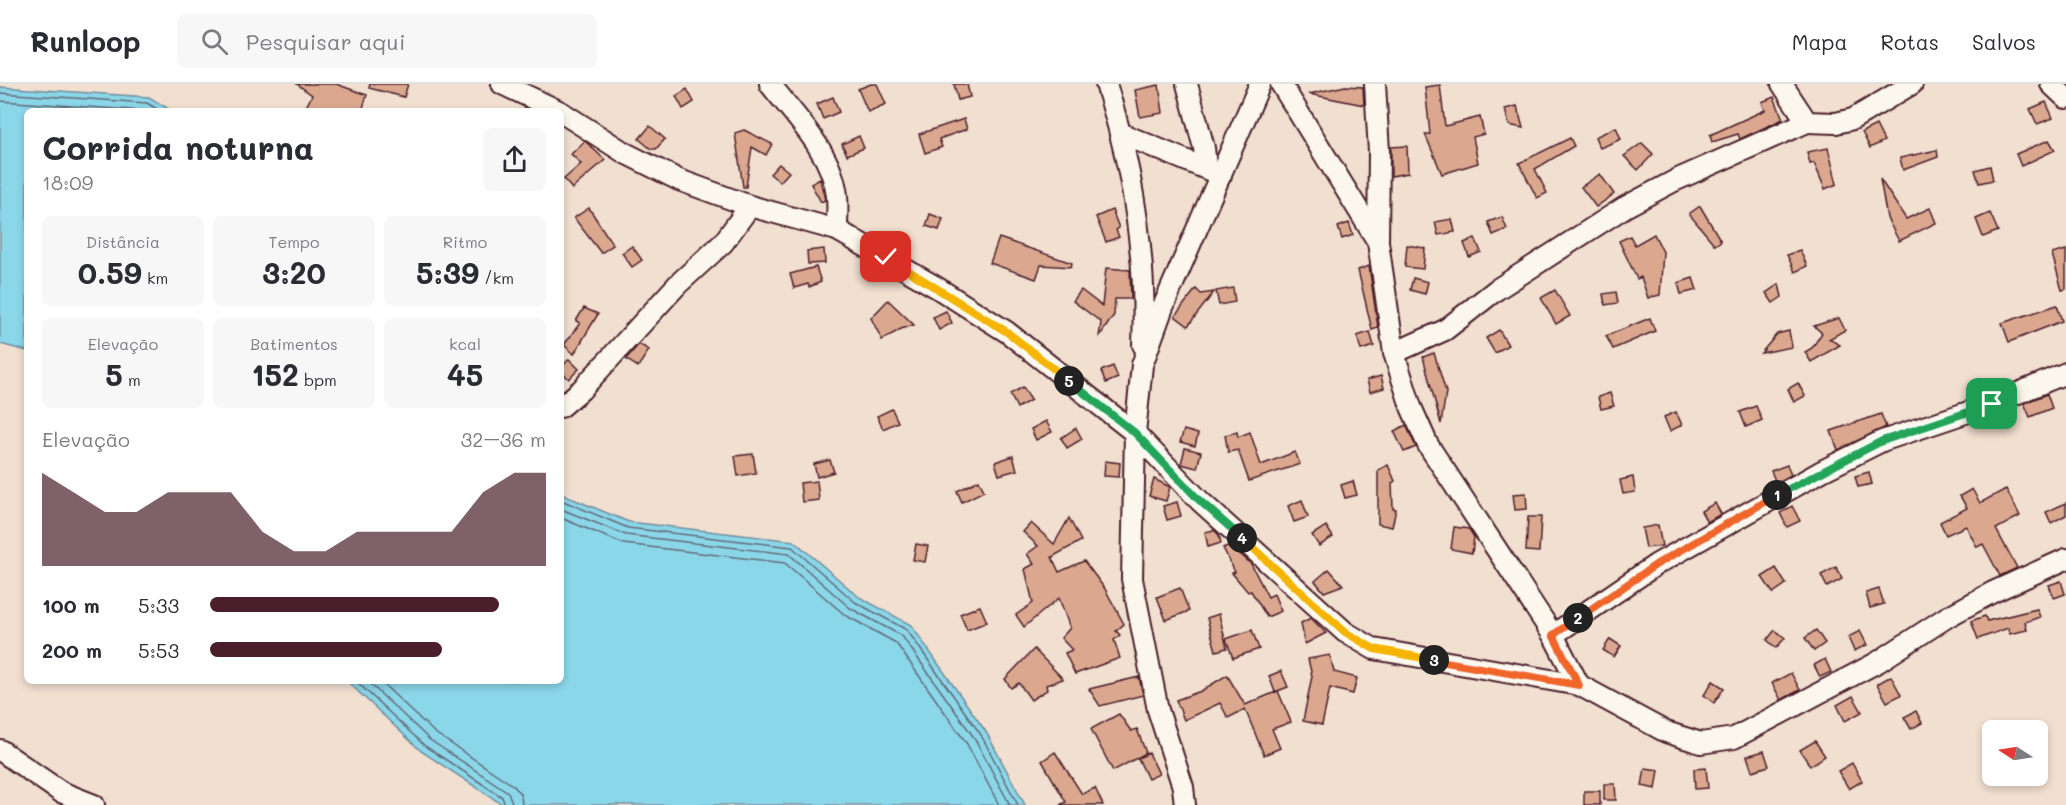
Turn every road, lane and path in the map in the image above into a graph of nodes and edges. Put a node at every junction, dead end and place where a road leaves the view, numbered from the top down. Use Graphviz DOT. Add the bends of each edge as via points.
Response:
graph roads {
  1 [pos="502,84"];
  2 [pos="770,84"];
  3 [pos="1106,84"];
  4 [pos="1187,84"];
  5 [pos="1260,84"];
  6 [pos="1281,84"];
  7 [pos="1375,84"];
  8 [pos="1782,84"];
  9 [pos="1912,84"];
  10 [pos="2051,84"];
  11 [pos="2066,98"];
  12 [pos="552,108"];
  13 [pos="564,115"];
  14 [pos="1807,122"];
  15 [pos="1120,133"];
  16 [pos="1214,171"];
  17 [pos="750,206"];
  18 [pos="837,230"];
  19 [pos="1378,242"];
  20 [pos="1394,353"];
  21 [pos="1142,366"];
  22 [pos="2066,373"];
  23 [pos="564,404"];
  24 [pos="1135,433"];
  25 [pos="2066,559"];
  26 [pos="1553,635"];
  27 [pos="1579,685"];
  28 [pos="4,760"];
  29 [pos="60,798"];
  30 [pos="94,805"];
  31 [pos="1185,805"];
  1 -- 12 [label="street"];
  2 -- 18 [label="street" via="800,121 832,175 837,195"];
  3 -- 15 [label="street"];
  4 -- 16 [label="street"];
  5 -- 16 [label="street"];
  6 -- 19 [label="street"];
  7 -- 19 [label="street"];
  8 -- 14 [label="street"];
  9 -- 14 [label="street" via="1853,119"];
  10 -- 11 [label="street"];
  13 -- 17 [label="street" via="625,153 679,180"];
  14 -- 20 [label="street" via="1625,207 1496,290 1445,330"];
  15 -- 16 [label="street"];
  15 -- 21 [label="street" via="1143,252"];
  16 -- 21 [label="street"];
  17 -- 18 [label="street"];
  17 -- 23 [label="street" via="723,243 678,284"];
  18 -- 24 [label="street" via="1007,332"];
  19 -- 20 [label="street"];
  20 -- 26 [label="street" via="1428,445"];
  21 -- 24 [label="street"];
  22 -- 26 [label="street" via="1992,404 1882,441 1822,471 1657,564"];
  24 -- 27 [label="street" via="1200,501 1345,632 1374,649"];
  24 -- 31 [label="street" via="1132,579 1158,710"];
  25 -- 27 [label="street" via="1947,617 1878,662 1734,738 1701,743 1666,732"];
  26 -- 27 [label="street"];
  28 -- 29 [label="street"];
  29 -- 30 [label="street"];
}
